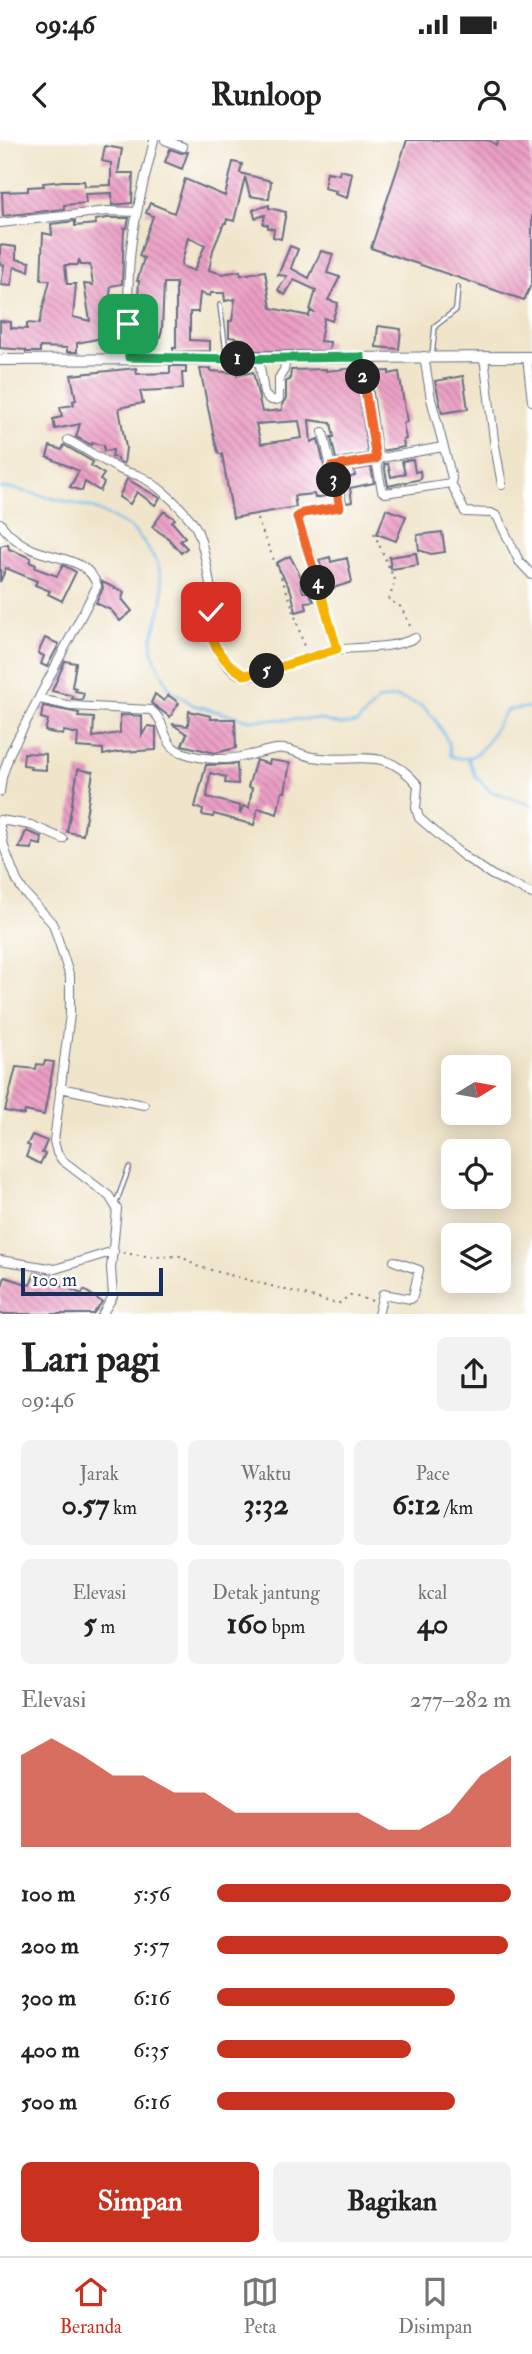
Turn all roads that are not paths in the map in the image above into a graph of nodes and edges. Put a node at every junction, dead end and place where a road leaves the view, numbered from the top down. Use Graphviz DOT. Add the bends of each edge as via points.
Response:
graph roads {
  1 [pos="154,140"];
  2 [pos="165,140"];
  3 [pos="183,148"];
  4 [pos="136,212"];
  5 [pos="0,223"];
  6 [pos="458,287"];
  7 [pos="220,305"];
  8 [pos="428,356"];
  9 [pos="129,357"];
  10 [pos="361,357"];
  11 [pos="484,357"];
  12 [pos="530,357"];
  13 [pos="227,359"];
  14 [pos="259,359"];
  15 [pos="286,359"];
  16 [pos="0,360"];
  17 [pos="532,401"];
  18 [pos="323,432"];
  19 [pos="68,440"];
  20 [pos="443,447"];
  21 [pos="376,459"];
  22 [pos="331,467"];
  23 [pos="451,483"];
  24 [pos="502,485"];
  25 [pos="0,523"];
  26 [pos="532,575"];
  27 [pos="415,638"];
  28 [pos="337,649"];
  29 [pos="40,699"];
  30 [pos="1,776"];
  31 [pos="0,792"];
  32 [pos="0,820"];
  33 [pos="0,827"];
  34 [pos="63,839"];
  35 [pos="532,894"];
  36 [pos="60,1088"];
  37 [pos="144,1105"];
  38 [pos="129,1168"];
  39 [pos="115,1205"];
  40 [pos="114,1251"];
  41 [pos="0,1260"];
  42 [pos="394,1261"];
  43 [pos="102,1314"];
  44 [pos="378,1314"];
  1 -- 4 [label="street"];
  2 -- 3 [label="street"];
  4 -- 5 [label="street"];
  4 -- 9 [label="street" via="129,278"];
  6 -- 8 [label="lane" via="456,310 435,326"];
  7 -- 13 [label="lane"];
  8 -- 10 [label="street"];
  8 -- 11 [label="street"];
  8 -- 20 [label="street" via="431,399"];
  9 -- 13 [label="street"];
  9 -- 16 [label="street"];
  10 -- 15 [label="street"];
  10 -- 21 [label="street"];
  11 -- 12 [label="street"];
  11 -- 24 [label="street"];
  12 -- 17 [label="street"];
  13 -- 14 [label="street"];
  14 -- 15 [label="street"];
  14 -- 15 [label="street" via="264,393 276,400"];
  18 -- 22 [label="street"];
  19 -- 28 [label="street" via="146,479 192,522 201,538 213,605 212,637 231,667 248,676"];
  20 -- 21 [label="street"];
  20 -- 23 [label="street"];
  21 -- 22 [label="street"];
  21 -- 23 [label="street" via="384,493"];
  22 -- 28 [label="street" via="340,507 297,517"];
  23 -- 26 [label="street" via="464,512 497,516 519,561"];
  25 -- 29 [label="street" via="20,543 85,568 97,586"];
  27 -- 28 [label="street"];
  29 -- 30 [label="street"];
  29 -- 35 [label="street" via="71,706 151,710 172,747 204,758 236,759 283,749 315,758 386,761 418,785 419,818 461,855"];
  30 -- 31 [label="street"];
  32 -- 34 [label="street" via="31,825"];
  33 -- 36 [label="street" via="17,881 53,924 70,977"];
  36 -- 37 [label="street"];
  36 -- 39 [label="street" via="54,1131 57,1153"];
  38 -- 39 [label="lane"];
  39 -- 40 [label="street"];
  40 -- 41 [label="street" via="55,1269"];
  40 -- 43 [label="street" via="113,1296"];
  42 -- 44 [label="street" via="419,1270 413,1296 384,1294"];
}
